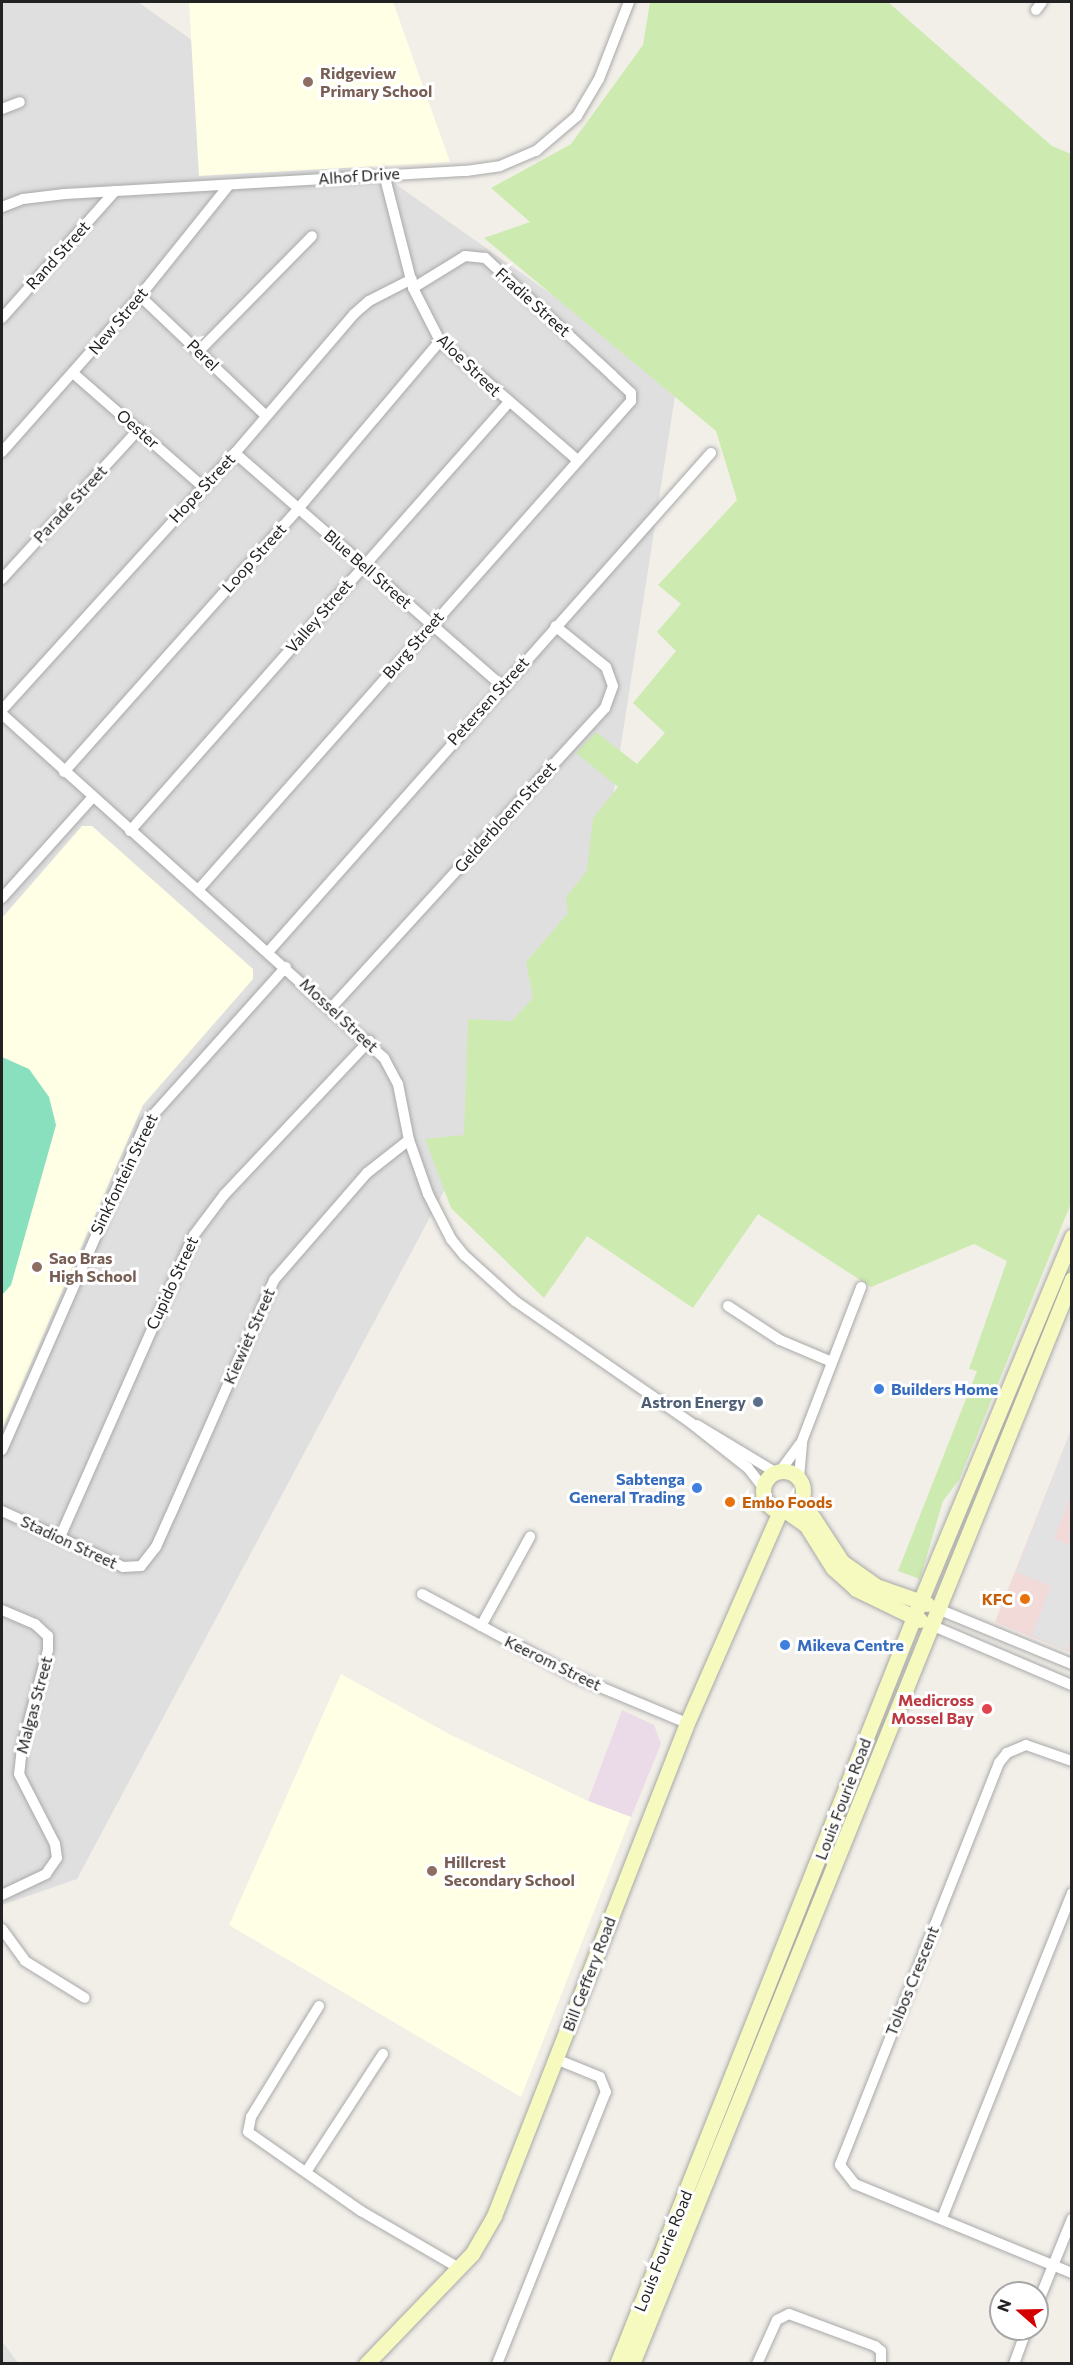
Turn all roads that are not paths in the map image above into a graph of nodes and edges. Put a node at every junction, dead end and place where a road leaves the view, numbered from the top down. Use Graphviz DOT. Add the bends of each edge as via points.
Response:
graph roads {
  1 [pos="629,2"];
  2 [pos="20,102"];
  3 [pos="2,109"];
  4 [pos="384,174"];
  5 [pos="229,185"];
  6 [pos="115,191"];
  7 [pos="2,207"];
  8 [pos="312,236"];
  9 [pos="413,283"];
  10 [pos="140,296"];
  11 [pos="2,318"];
  12 [pos="440,341"];
  13 [pos="199,351"];
  14 [pos="74,373"];
  15 [pos="509,402"];
  16 [pos="629,404"];
  17 [pos="266,416"];
  18 [pos="139,429"];
  19 [pos="2,452"];
  20 [pos="235,453"];
  21 [pos="711,453"];
  22 [pos="576,459"];
  23 [pos="203,487"];
  24 [pos="298,509"];
  25 [pos="364,565"];
  26 [pos="2,579"];
  27 [pos="431,624"];
  28 [pos="555,626"];
  29 [pos="501,685"];
  30 [pos="2,712"];
  31 [pos="64,772"];
  32 [pos="92,798"];
  33 [pos="130,831"];
  34 [pos="200,889"];
  35 [pos="2,898"];
  36 [pos="269,951"];
  37 [pos="286,967"];
  38 [pos="332,1007"];
  39 [pos="369,1041"];
  40 [pos="410,1140"];
  41 [pos="1071,1236"];
  42 [pos="1071,1278"];
  43 [pos="861,1287"];
  44 [pos="728,1306"];
  45 [pos="832,1362"];
  46 [pos="691,1423"];
  47 [pos="802,1441"];
  48 [pos="2,1450"];
  49 [pos="778,1471"];
  50 [pos="799,1478"];
  51 [pos="763,1487"];
  52 [pos="801,1499"];
  53 [pos="779,1509"];
  54 [pos="2,1511"];
  55 [pos="60,1537"];
  56 [pos="530,1537"];
  57 [pos="139,1567"];
  58 [pos="422,1594"];
  59 [pos="920,1602"];
  60 [pos="938,1609"];
  61 [pos="2,1610"];
  62 [pos="913,1618"];
  63 [pos="932,1625"];
  64 [pos="481,1626"];
  65 [pos="1071,1664"];
  66 [pos="1071,1685"];
  67 [pos="687,1723"];
  68 [pos="1071,1761"];
  69 [pos="1071,1893"];
  70 [pos="2,1895"];
  71 [pos="2,1929"];
  72 [pos="85,1998"];
  73 [pos="319,2006"];
  74 [pos="383,2054"];
  75 [pos="556,2059"];
  76 [pos="306,2172"];
  77 [pos="942,2218"];
  78 [pos="1071,2220"];
  79 [pos="1053,2266"];
  80 [pos="459,2268"];
  81 [pos="1071,2273"];
  82 [pos="1047,2281"];
  83 [pos="1023,2341"];
  84 [pos="366,2364"];
  85 [pos="496,2364"];
  86 [pos="617,2364"];
  87 [pos="632,2364"];
  88 [pos="757,2364"];
  89 [pos="881,2364"];
  90 [pos="1014,2364"];
  1 -- 4 [label="street, Alhof Drive" via="591,96 563,131 536,151 500,165 466,171"];
  2 -- 3 [label="street"];
  4 -- 5 [label="street, Alhof Drive"];
  4 -- 9 [label="street, Aloe Street"];
  5 -- 6 [label="street, Alhof Drive"];
  5 -- 10 [label="street, New Street"];
  6 -- 7 [label="street, Alhof Drive" via="23,199"];
  6 -- 11 [label="street, Rand Street"];
  8 -- 13 [label="street"];
  9 -- 12 [label="street, Aloe Street"];
  9 -- 16 [label="street, Fradie Street" via="465,256 485,258 631,393"];
  9 -- 17 [label="street, Hope Street" via="369,301 354,314"];
  10 -- 13 [label="street, Perel"];
  10 -- 14 [label="street, New Street"];
  12 -- 15 [label="street, Aloe Street"];
  12 -- 24 [label="street, Loop Street"];
  13 -- 17 [label="street, Perel"];
  14 -- 18 [label="street, Oester"];
  14 -- 19 [label="street, New Street"];
  15 -- 22 [label="street, Aloe Street"];
  15 -- 25 [label="street, Valley Street"];
  16 -- 22 [label="street, Burg Street"];
  17 -- 20 [label="street, Hope Street"];
  18 -- 23 [label="street, Oester"];
  18 -- 26 [label="street, Parade Street"];
  20 -- 23 [label="street, Hope Street"];
  20 -- 24 [label="street, Blue Bell Street"];
  21 -- 28 [label="street, Petersen Street"];
  22 -- 27 [label="street, Burg Street"];
  23 -- 30 [label="street, Hope Street"];
  24 -- 25 [label="street, Blue Bell Street"];
  24 -- 31 [label="street, Loop Street"];
  25 -- 27 [label="street, Blue Bell Street"];
  25 -- 33 [label="street, Valley Street"];
  27 -- 29 [label="street, Blue Bell Street"];
  27 -- 34 [label="street, Burg Street"];
  28 -- 29 [label="street, Petersen Street"];
  28 -- 38 [label="street, Gelderbloem Street" via="606,667 613,686 605,708"];
  29 -- 36 [label="street, Petersen Street"];
  30 -- 31 [label="street, Mossel Street"];
  31 -- 32 [label="street, Mossel Street"];
  32 -- 33 [label="street, Mossel Street"];
  32 -- 35 [label="street"];
  33 -- 34 [label="street, Mossel Street"];
  34 -- 36 [label="street, Mossel Street"];
  36 -- 37 [label="street, Mossel Street"];
  37 -- 38 [label="street, Mossel Street"];
  37 -- 48 [label="street, Sinkfontein Street" via="148,1119"];
  38 -- 39 [label="street, Mossel Street"];
  39 -- 40 [label="street, Mossel Street" via="392,1069"];
  39 -- 55 [label="street, Cupido Street" via="224,1195 194,1235"];
  40 -- 46 [label="street, Mossel Street" via="433,1203 451,1239 465,1256 515,1301"];
  40 -- 57 [label="street, Kiewiet Street" via="367,1173 274,1280 156,1547"];
  41 -- 59 [label="main road, Louis Fourie Road"];
  42 -- 60 [label="main road, Louis Fourie Road"];
  43 -- 45 [label="street"];
  44 -- 45 [label="street" via="780,1340"];
  45 -- 47 [label="street"];
  46 -- 49 [label="street"];
  46 -- 51 [label="street" via="748,1468"];
  47 -- 49 [label="street"];
  47 -- 50 [label="street"];
  49 -- 50 [label="main road"];
  49 -- 51 [label="main road"];
  50 -- 52 [label="main road"];
  51 -- 53 [label="main road"];
  52 -- 53 [label="main road"];
  52 -- 59 [label="main road" via="842,1562 876,1586"];
  53 -- 62 [label="main road" via="806,1525 834,1568 856,1589"];
  53 -- 67 [label="main road, Bill Geffery Road"];
  54 -- 55 [label="street, Stadion Street"];
  55 -- 57 [label="street, Stadion Street" via="123,1567"];
  56 -- 64 [label="street"];
  58 -- 64 [label="street, Keerom Street"];
  59 -- 60 [label="main road"];
  59 -- 62 [label="main road, Louis Fourie Road"];
  60 -- 63 [label="main road, Louis Fourie Road"];
  60 -- 65 [label="street"];
  61 -- 70 [label="street, Malgas Street" via="35,1624 48,1636 19,1774 55,1844 57,1858 46,1874"];
  62 -- 63 [label="main road"];
  62 -- 86 [label="main road, Louis Fourie Road"];
  63 -- 66 [label="street"];
  63 -- 87 [label="main road, Louis Fourie Road"];
  64 -- 67 [label="street, Keerom Street" via="574,1676"];
  67 -- 75 [label="main road, Bill Geffery Road"];
  68 -- 77 [label="street, Tolbos Crescent" via="1026,1745 1007,1753 999,1763 844,2149 840,2165 849,2179"];
  69 -- 77 [label="street"];
  71 -- 72 [label="street" via="25,1961"];
  73 -- 76 [label="street" via="248,2126 251,2137"];
  74 -- 76 [label="street"];
  75 -- 80 [label="main road, Bill Geffery Road" via="494,2216 481,2241"];
  75 -- 85 [label="street" via="600,2077 606,2092"];
  76 -- 80 [label="street" via="362,2211"];
  77 -- 79 [label="street, Tolbos Crescent"];
  78 -- 79 [label="street"];
  79 -- 81 [label="street, Tolbos Crescent"];
  79 -- 82 [label="street"];
  80 -- 84 [label="main road, Bill Geffery Road"];
  83 -- 90 [label="street"];
  88 -- 89 [label="street" via="777,2320 789,2314 875,2346 881,2351"];
}
